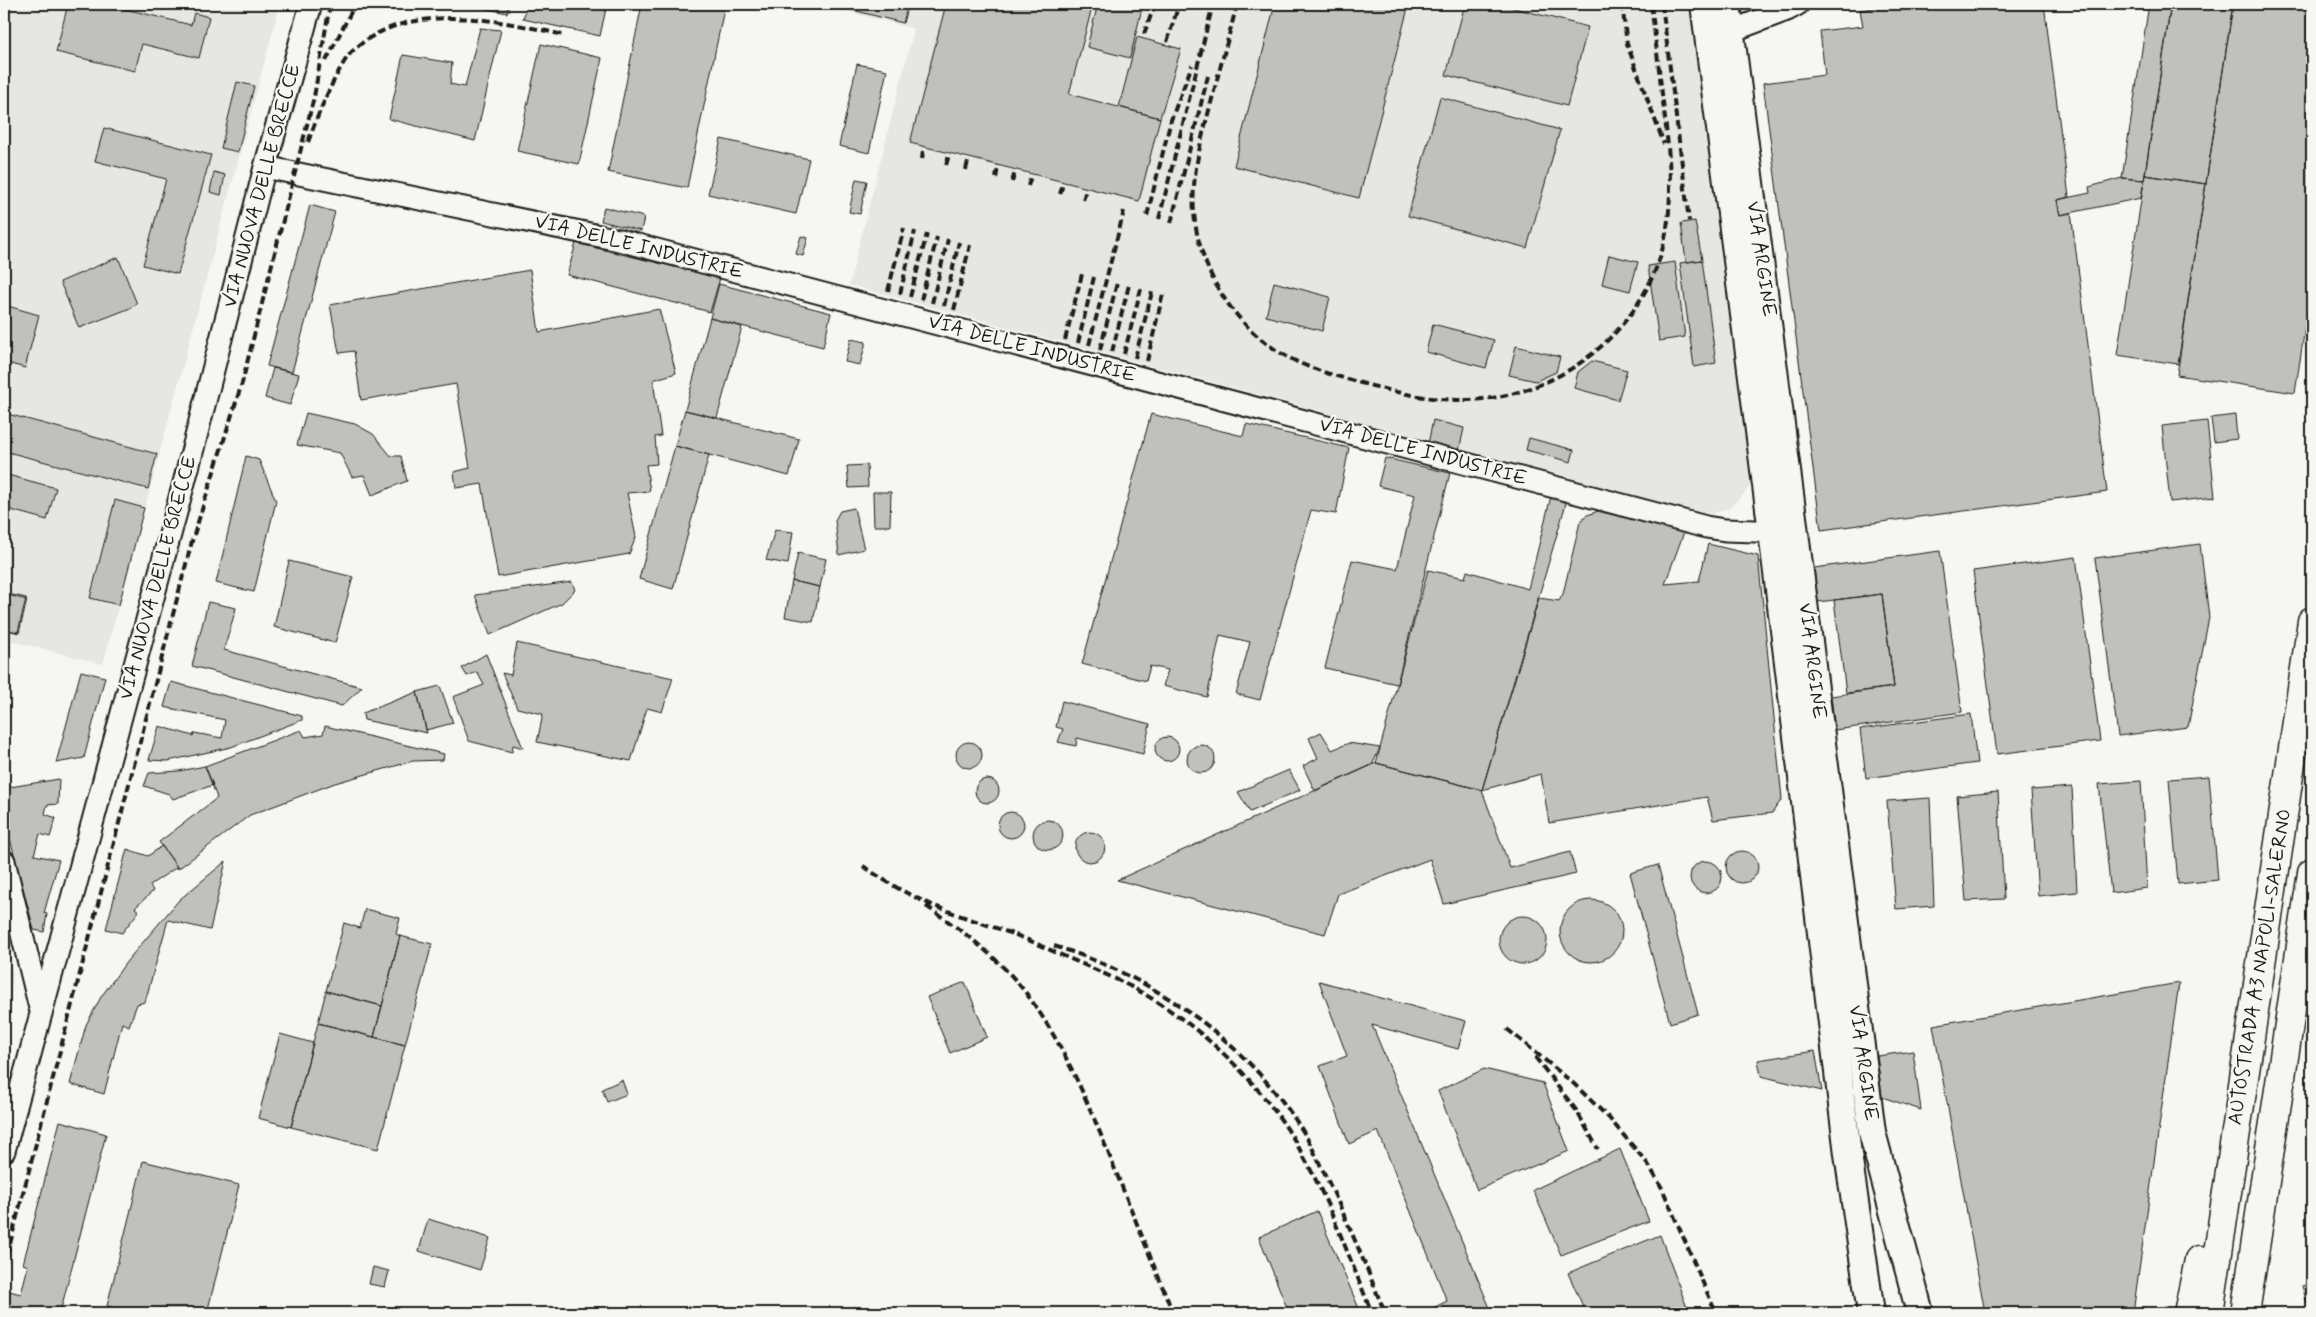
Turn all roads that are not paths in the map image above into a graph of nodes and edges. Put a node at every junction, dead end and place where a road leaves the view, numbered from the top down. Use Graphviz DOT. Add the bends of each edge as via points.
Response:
graph roads {
  1 [pos="311,4"];
  2 [pos="1704,4"];
  3 [pos="1727,4"];
  4 [pos="1798,4"];
  5 [pos="1719,33"];
  6 [pos="265,167"];
  7 [pos="1784,532"];
  8 [pos="2312,621"];
  9 [pos="4,861"];
  10 [pos="2312,873"];
  11 [pos="41,1011"];
  12 [pos="2253,1012"];
  13 [pos="4,1151"];
  14 [pos="1871,1313"];
  15 [pos="1920,1313"];
  16 [pos="2188,1313"];
  17 [pos="2209,1313"];
  18 [pos="2245,1313"];
  1 -- 6 [label="street, VIA NUOVA DELLE BRECCE"];
  2 -- 5 [label="street, VIA ARGINE"];
  3 -- 5 [label="street, VIA ARGINE"];
  4 -- 5 [label="street"];
  5 -- 7 [label="street, VIA ARGINE"];
  6 -- 7 [label="street, VIA DELLE INDUSTRIE" via="610,238 1706,526 1725,530"];
  6 -- 11 [label="street, VIA NUOVA DELLE BRECCE" via="189,464"];
  7 -- 14 [label="street, VIA ARGINE" via="1848,1154"];
  7 -- 15 [label="street, VIA ARGINE" via="1872,1132"];
  8 -- 12 [label="highway, AUTOSTRADA A3 NAPOLI-SALERNO"];
  9 -- 11 [label="street"];
  10 -- 18 [label="highway, AUTOSTRADA A3 NAPOLI-SALERNO"];
  11 -- 13 [label="street, VIA NUOVA DELLE BRECCE"];
  12 -- 16 [label="highway"];
  12 -- 17 [label="highway, AUTOSTRADA A3 NAPOLI-SALERNO"];
}
